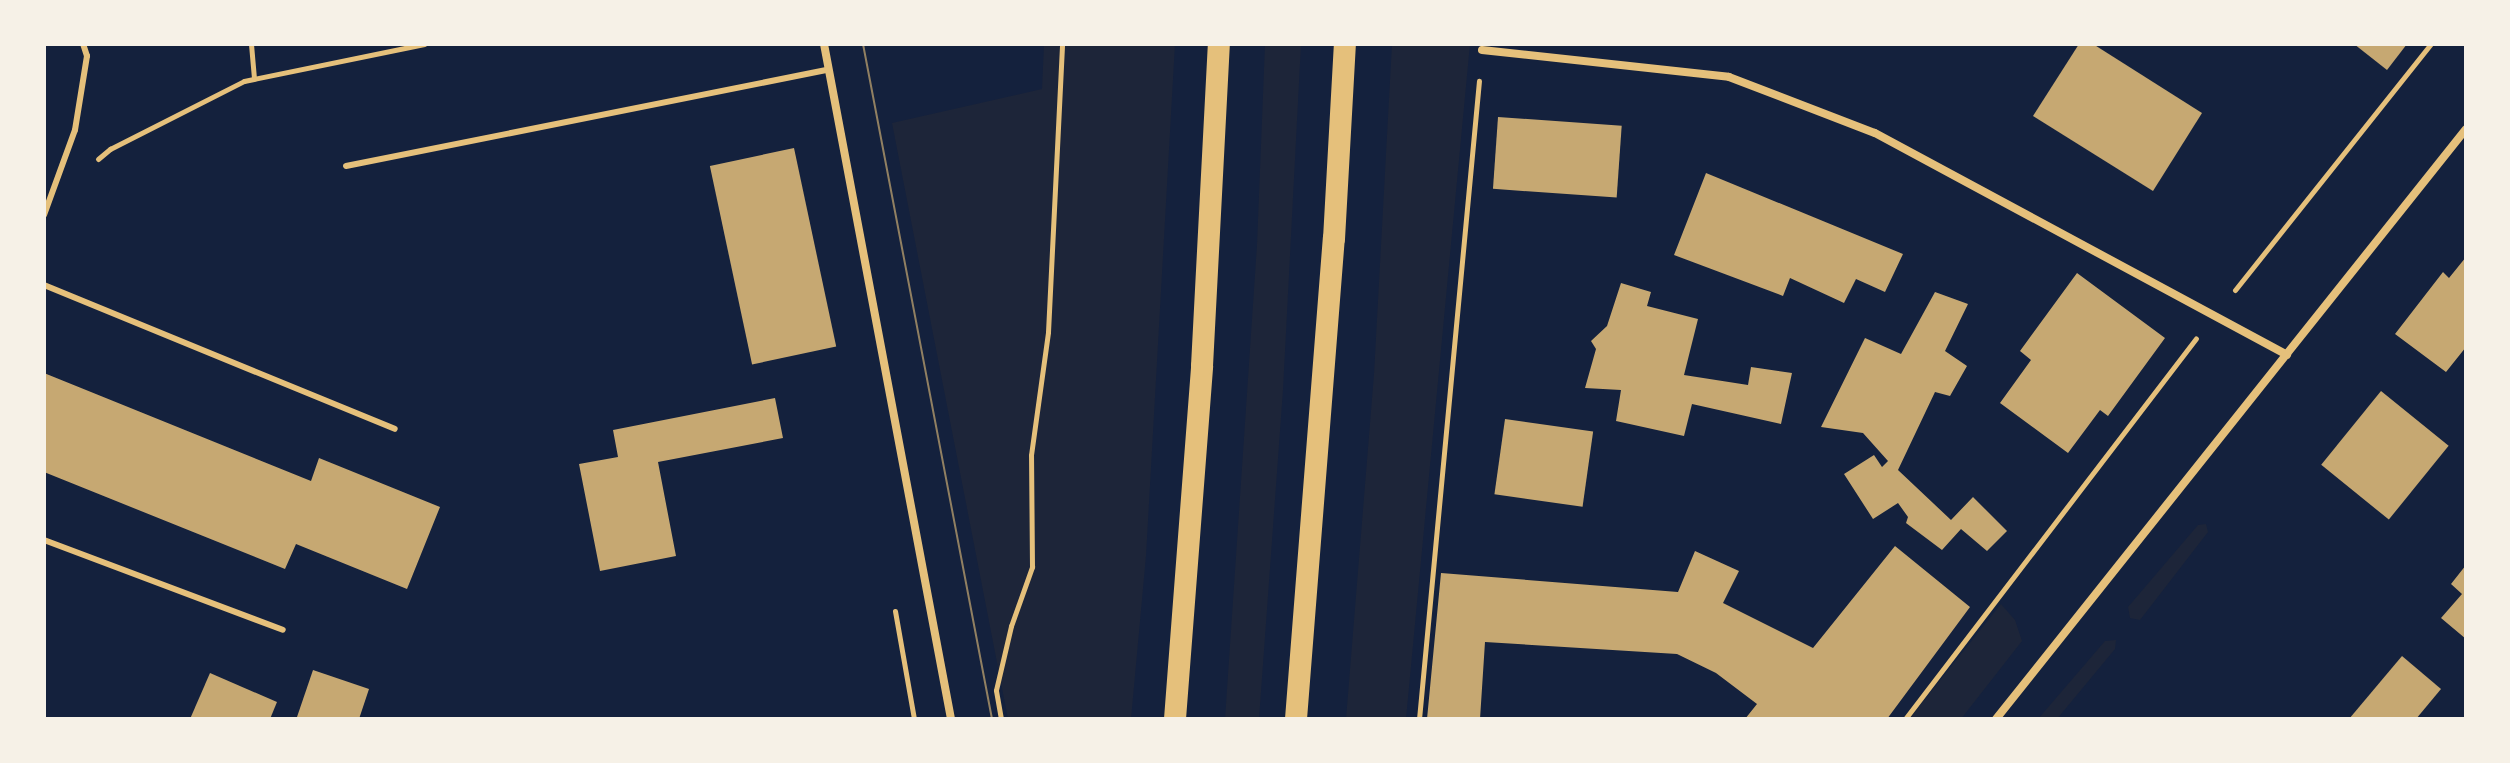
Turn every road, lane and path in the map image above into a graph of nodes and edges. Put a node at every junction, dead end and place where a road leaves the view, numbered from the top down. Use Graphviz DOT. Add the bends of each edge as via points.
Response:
graph roads {
  1 [pos="83,44"];
  2 [pos="251,44"];
  3 [pos="424,44"];
  4 [pos="824,44"];
  5 [pos="1062,44"];
  6 [pos="1219,44"];
  7 [pos="1345,44"];
  8 [pos="2431,44"];
  9 [pos="1482,50"];
  10 [pos="828,70"];
  11 [pos="254,79"];
  12 [pos="2466,129"];
  13 [pos="346,166"];
  14 [pos="50,197"];
  15 [pos="44,215"];
  16 [pos="44,285"];
  17 [pos="2215,315"];
  18 [pos="2287,355"];
  19 [pos="395,429"];
  20 [pos="44,540"];
  21 [pos="283,630"];
  22 [pos="951,719"];
  23 [pos="1001,719"];
  24 [pos="1175,719"];
  25 [pos="1296,719"];
  26 [pos="1419,719"];
  27 [pos="1905,719"];
  28 [pos="1996,719"];
  1 -- 14 [label="lane" via="87,56 75,130"];
  2 -- 11 [label="path"];
  3 -- 11 [label="path"];
  4 -- 10 [label="street"];
  5 -- 23 [label="path" via="1048,332 1031,455 1032,567 996,690"];
  6 -- 24 [label="highway"];
  7 -- 25 [label="highway"];
  8 -- 17 [label="path"];
  9 -- 17 [label="street" via="1729,77 1875,133"];
  9 -- 26 [label="path"];
  10 -- 13 [label="lane"];
  10 -- 22 [label="street"];
  11 -- 14 [label="path" via="110,149"];
  12 -- 18 [label="street"];
  14 -- 15 [label="lane"];
  16 -- 19 [label="lane"];
  17 -- 18 [label="street"];
  17 -- 27 [label="path"];
  18 -- 28 [label="street"];
  20 -- 21 [label="lane"];
}
